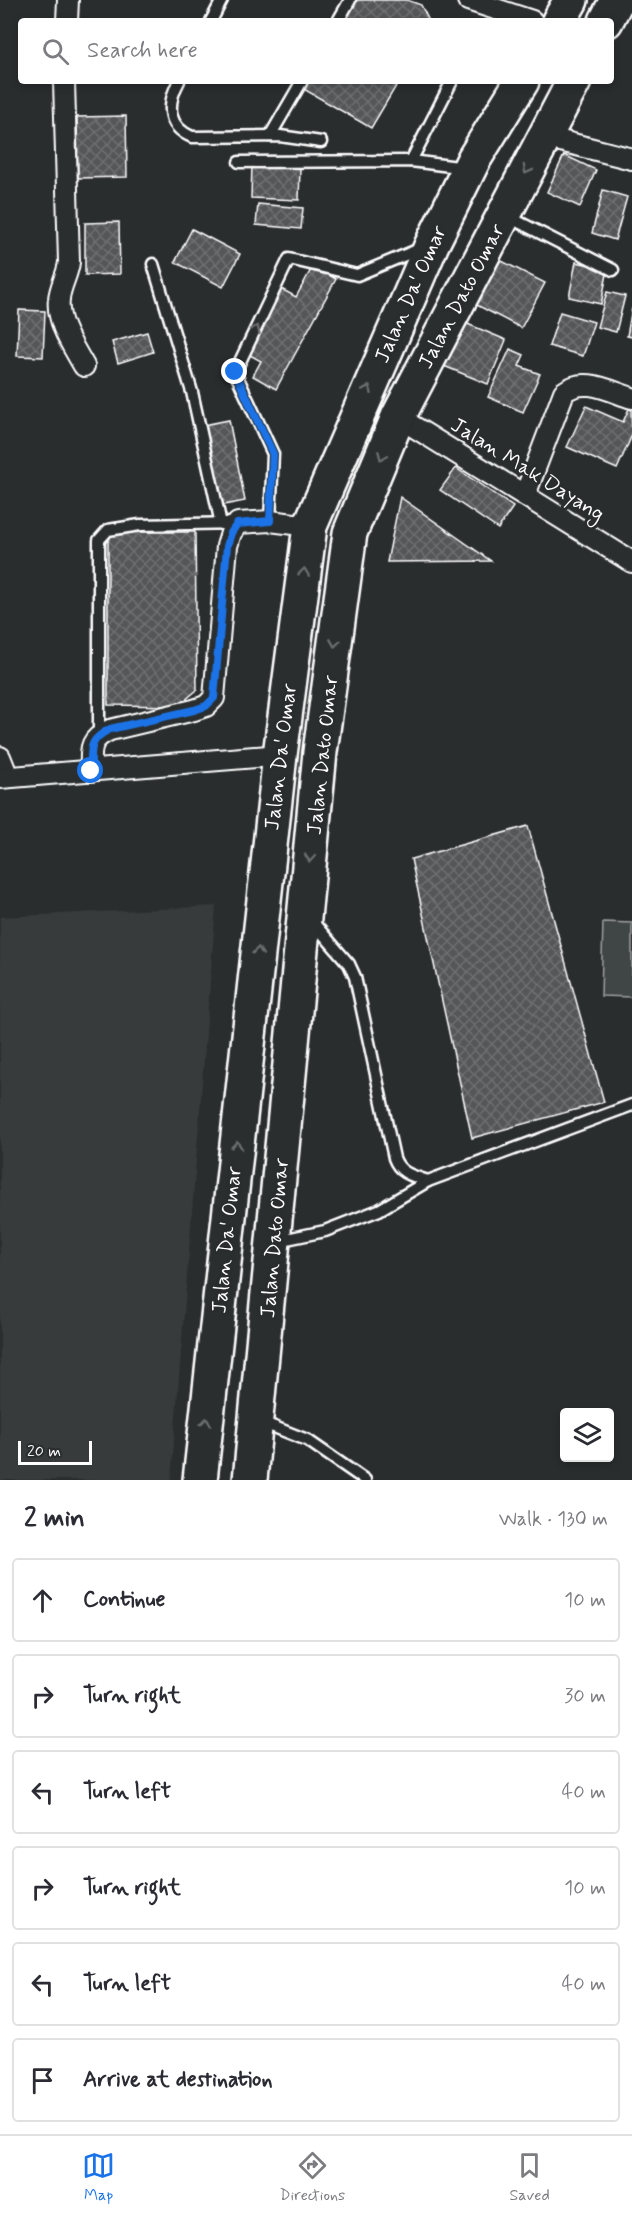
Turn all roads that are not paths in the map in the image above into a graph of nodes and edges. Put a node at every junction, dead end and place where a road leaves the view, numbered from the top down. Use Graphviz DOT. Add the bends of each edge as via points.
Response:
graph roads {
  1 [pos="68,0"];
  2 [pos="222,0"];
  3 [pos="350,0"];
  4 [pos="468,0"];
  5 [pos="571,0"];
  6 [pos="617,0"];
  7 [pos="490,7"];
  8 [pos="67,18"];
  9 [pos="212,18"];
  10 [pos="340,18"];
  11 [pos="523,18"];
  12 [pos="561,18"];
  13 [pos="608,18"];
  14 [pos="64,84"];
  15 [pos="176,84"];
  16 [pos="300,84"];
  17 [pos="450,84"];
  18 [pos="520,84"];
  19 [pos="572,84"];
  20 [pos="270,136"];
  21 [pos="544,137"];
  22 [pos="321,142"];
  23 [pos="632,159"];
  24 [pos="411,161"];
  25 [pos="239,162"];
  26 [pos="470,168"];
  27 [pos="504,215"];
  28 [pos="432,244"];
  29 [pos="153,264"];
  30 [pos="613,270"];
  31 [pos="84,366"];
  32 [pos="632,398"];
  33 [pos="398,417"];
  34 [pos="525,495"];
  35 [pos="270,521"];
  36 [pos="229,524"];
  37 [pos="310,526"];
  38 [pos="632,562"];
  39 [pos="99,735"];
  40 [pos="280,755"];
  41 [pos="0,757"];
  42 [pos="91,771"];
  43 [pos="4,778"];
  44 [pos="305,913"];
  45 [pos="632,1105"];
  46 [pos="428,1181"];
  47 [pos="273,1241"];
  48 [pos="263,1350"];
  49 [pos="256,1420"];
  50 [pos="200,1480"];
  51 [pos="236,1480"];
  52 [pos="250,1480"];
  53 [pos="365,1480"];
  1 -- 8 [label="street"];
  2 -- 9 [label="lane"];
  3 -- 10 [label="lane"];
  4 -- 7 [label="street"];
  5 -- 12 [label="highway"];
  6 -- 13 [label="highway"];
  7 -- 11 [label="street"];
  14 -- 31 [label="street" via="69,262 59,296 59,315"];
  15 -- 20 [label="lane" via="170,107 182,132 192,137"];
  16 -- 20 [label="lane"];
  17 -- 24 [label="lane"];
  18 -- 26 [label="highway, Jalan Da' Omar"];
  19 -- 21 [label="highway, Jalan Dato Omar"];
  20 -- 22 [label="lane"];
  21 -- 23 [label="street"];
  21 -- 27 [label="highway, Jalan Dato Omar, one-way"];
  24 -- 25 [label="lane"];
  24 -- 26 [label="lane"];
  26 -- 28 [label="highway, Jalan Da' Omar"];
  27 -- 30 [label="lane"];
  27 -- 33 [label="highway, Jalan Dato Omar"];
  35 -- 28 [label="lane, one-way" via="273,454 235,372 289,260 357,276"];
  37 -- 28 [label="highway, Jalan Da' Omar, one-way"];
  29 -- 36 [label="lane"];
  32 -- 34 [label="street" via="587,384 573,385 564,393"];
  33 -- 34 [label="street, Jalan Mak Dayang"];
  33 -- 44 [label="highway, Jalan Dato Omar, one-way" via="350,533 320,752"];
  34 -- 38 [label="street, Jalan Mak Dayang"];
  35 -- 36 [label="street"];
  35 -- 37 [label="street"];
  36 -- 39 [label="street" via="214,698 194,710 110,729"];
  36 -- 39 [label="lane" via="140,525 108,530 99,540"];
  40 -- 37 [label="highway, Jalan Da' Omar, one-way"];
  39 -- 42 [label="street" via="92,744"];
  40 -- 42 [label="street"];
  50 -- 40 [label="highway, Jalan Da' Omar, one-way"];
  41 -- 43 [label="street"];
  42 -- 43 [label="street"];
  44 -- 46 [label="lane" via="349,964 355,977 397,1167"];
  44 -- 47 [label="highway, Jalan Dato Omar"];
  45 -- 46 [label="lane"];
  46 -- 47 [label="lane" via="379,1210 325,1231"];
  47 -- 48 [label="highway, Jalan Dato Omar"];
  48 -- 49 [label="highway, Jalan Dato Omar"];
  48 -- 51 [label="highway" via="251,1379"];
  49 -- 52 [label="highway, Jalan Dato Omar"];
  49 -- 53 [label="lane" via="307,1440"];
}
